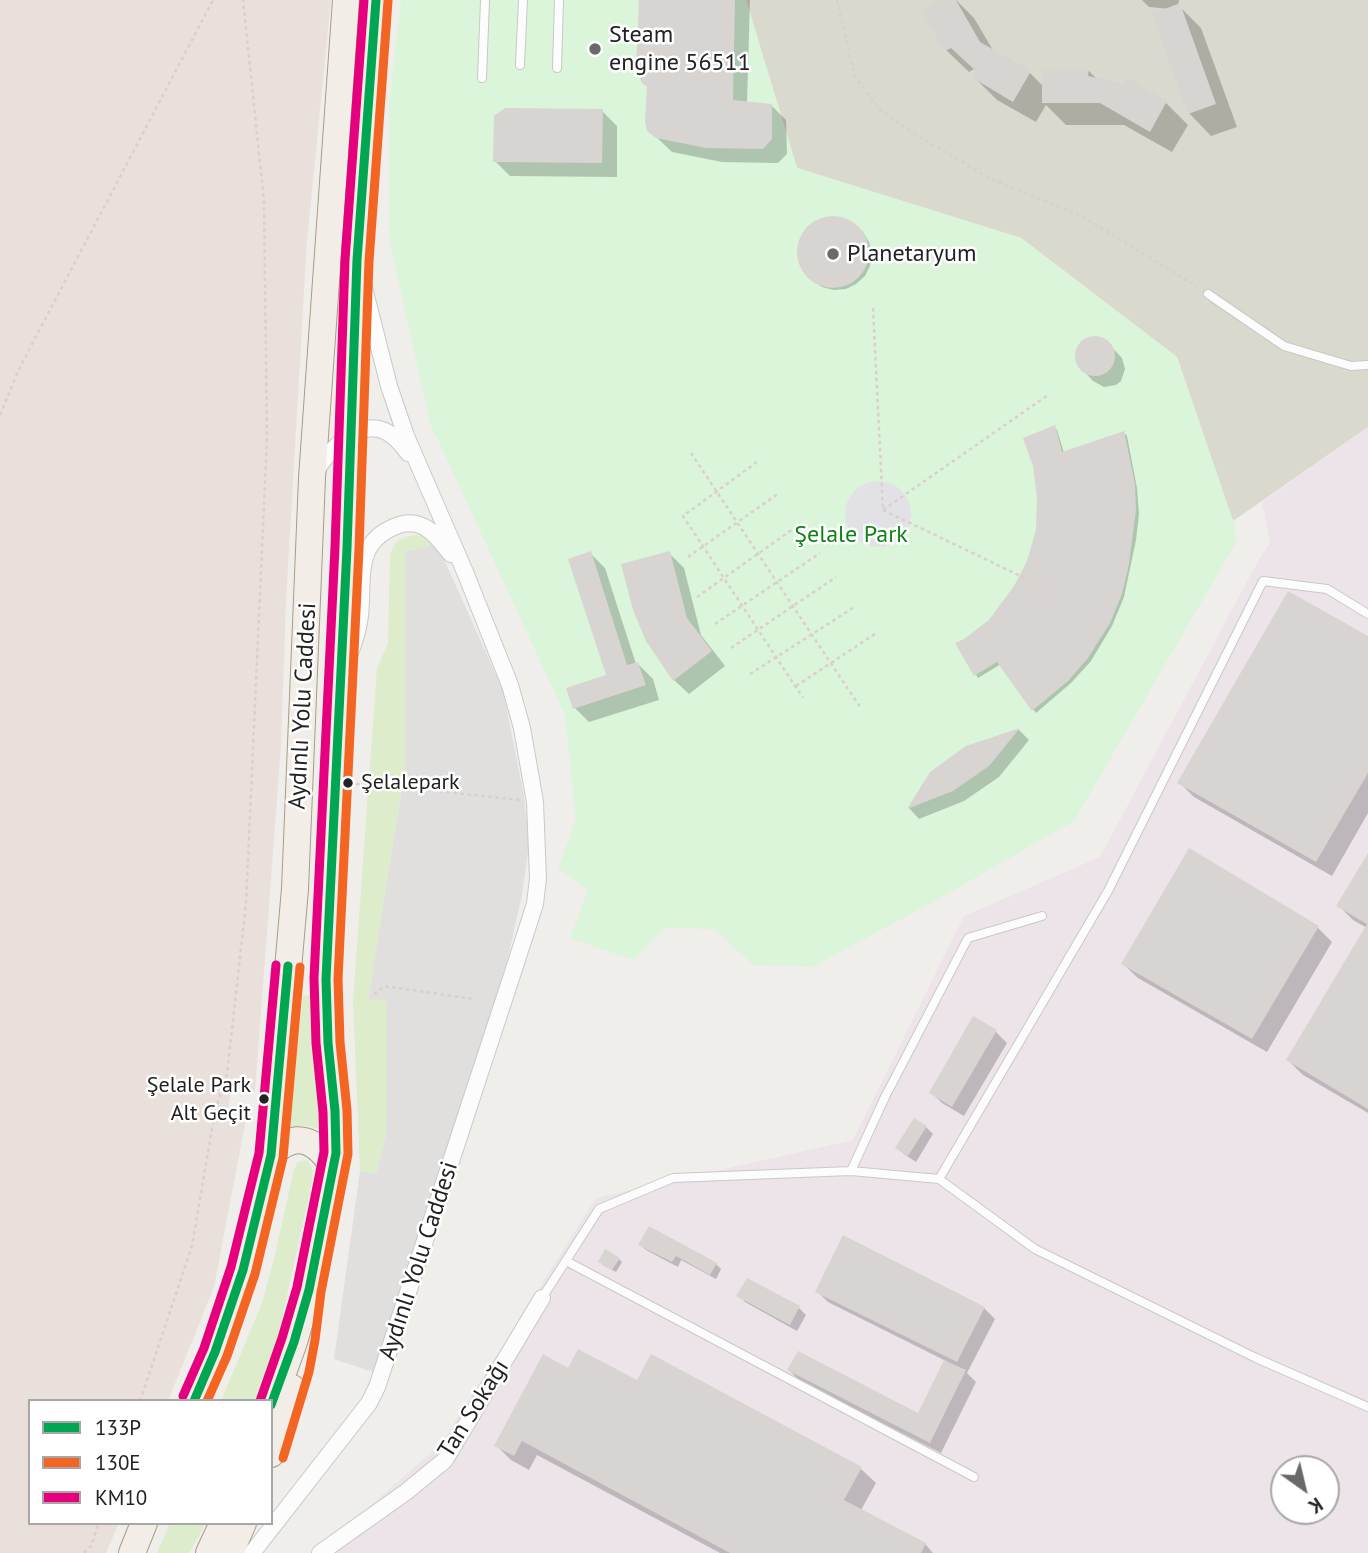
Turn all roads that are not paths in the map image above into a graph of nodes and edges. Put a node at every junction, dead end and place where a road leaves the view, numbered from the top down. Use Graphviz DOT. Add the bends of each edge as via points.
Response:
graph roads {
  1 [pos="346,0"];
  2 [pos="376,0"];
  3 [pos="485,0"];
  4 [pos="523,0"];
  5 [pos="559,0"];
  6 [pos="520,65"];
  7 [pos="557,68"];
  8 [pos="482,78"];
  9 [pos="357,260"];
  10 [pos="1208,294"];
  11 [pos="1368,365"];
  12 [pos="351,435"];
  13 [pos="422,476"];
  14 [pos="312,478"];
  15 [pos="465,572"];
  16 [pos="1368,614"];
  17 [pos="340,676"];
  18 [pos="1042,916"];
  19 [pos="271,1155"];
  20 [pos="334,1168"];
  21 [pos="851,1171"];
  22 [pos="939,1180"];
  23 [pos="566,1261"];
  24 [pos="309,1290"];
  25 [pos="542,1298"];
  26 [pos="195,1399"];
  27 [pos="273,1400"];
  28 [pos="1368,1407"];
  29 [pos="273,1448"];
  30 [pos="974,1477"];
  31 [pos="143,1525"];
  32 [pos="222,1525"];
  33 [pos="242,1525"];
  34 [pos="132,1552"];
  35 [pos="209,1553"];
  36 [pos="230,1553"];
  37 [pos="252,1553"];
  38 [pos="320,1553"];
  1 -- 14 [label="main road, Aydınlı Yolu Caddesi"];
  2 -- 9 [label="main road, Aydınlı Yolu Caddesi"];
  3 -- 8 [label="lane"];
  4 -- 6 [label="lane"];
  5 -- 7 [label="lane"];
  9 -- 12 [label="main road, Aydınlı Yolu Caddesi"];
  9 -- 13 [label="street, Aydınlı Yolu Caddesi" via="389,386"];
  10 -- 11 [label="lane" via="1284,346 1351,366"];
  12 -- 13 [label="street, Aydınlı Yolu Caddesi" via="372,429 387,433 401,444"];
  12 -- 14 [label="street" via="327,455"];
  12 -- 17 [label="main road, Aydınlı Yolu Caddesi"];
  13 -- 15 [label="street, Aydınlı Yolu Caddesi"];
  14 -- 19 [label="main road, Aydınlı Yolu Caddesi" via="295,889"];
  15 -- 17 [label="street, Aydınlı Yolu Caddesi" via="432,531 416,523 398,526 376,539 364,558 358,628"];
  15 -- 37 [label="street, Aydınlı Yolu Caddesi" via="522,727 535,802 535,904 385,1368 369,1403"];
  16 -- 22 [label="lane" via="1327,589 1263,581 1108,891"];
  17 -- 20 [label="main road, Aydınlı Yolu Caddesi" via="326,979 337,1139"];
  18 -- 21 [label="lane" via="968,938"];
  19 -- 20 [label="main road" via="290,1140 301,1140 319,1148"];
  19 -- 26 [label="main road, Aydınlı Yolu Caddesi" via="243,1270"];
  20 -- 24 [label="main road, Aydınlı Yolu Caddesi"];
  21 -- 22 [label="lane"];
  21 -- 23 [label="lane" via="673,1178 599,1209"];
  22 -- 28 [label="lane" via="1035,1250"];
  23 -- 25 [label="lane"];
  23 -- 30 [label="lane"];
  24 -- 27 [label="main road, Aydınlı Yolu Caddesi"];
  24 -- 29 [label="main road" via="297,1370"];
  25 -- 38 [label="street, Tan Sokağı" via="445,1460"];
  31 -- 34 [label="main road"];
  32 -- 35 [label="main road"];
  33 -- 36 [label="main road"];
}
